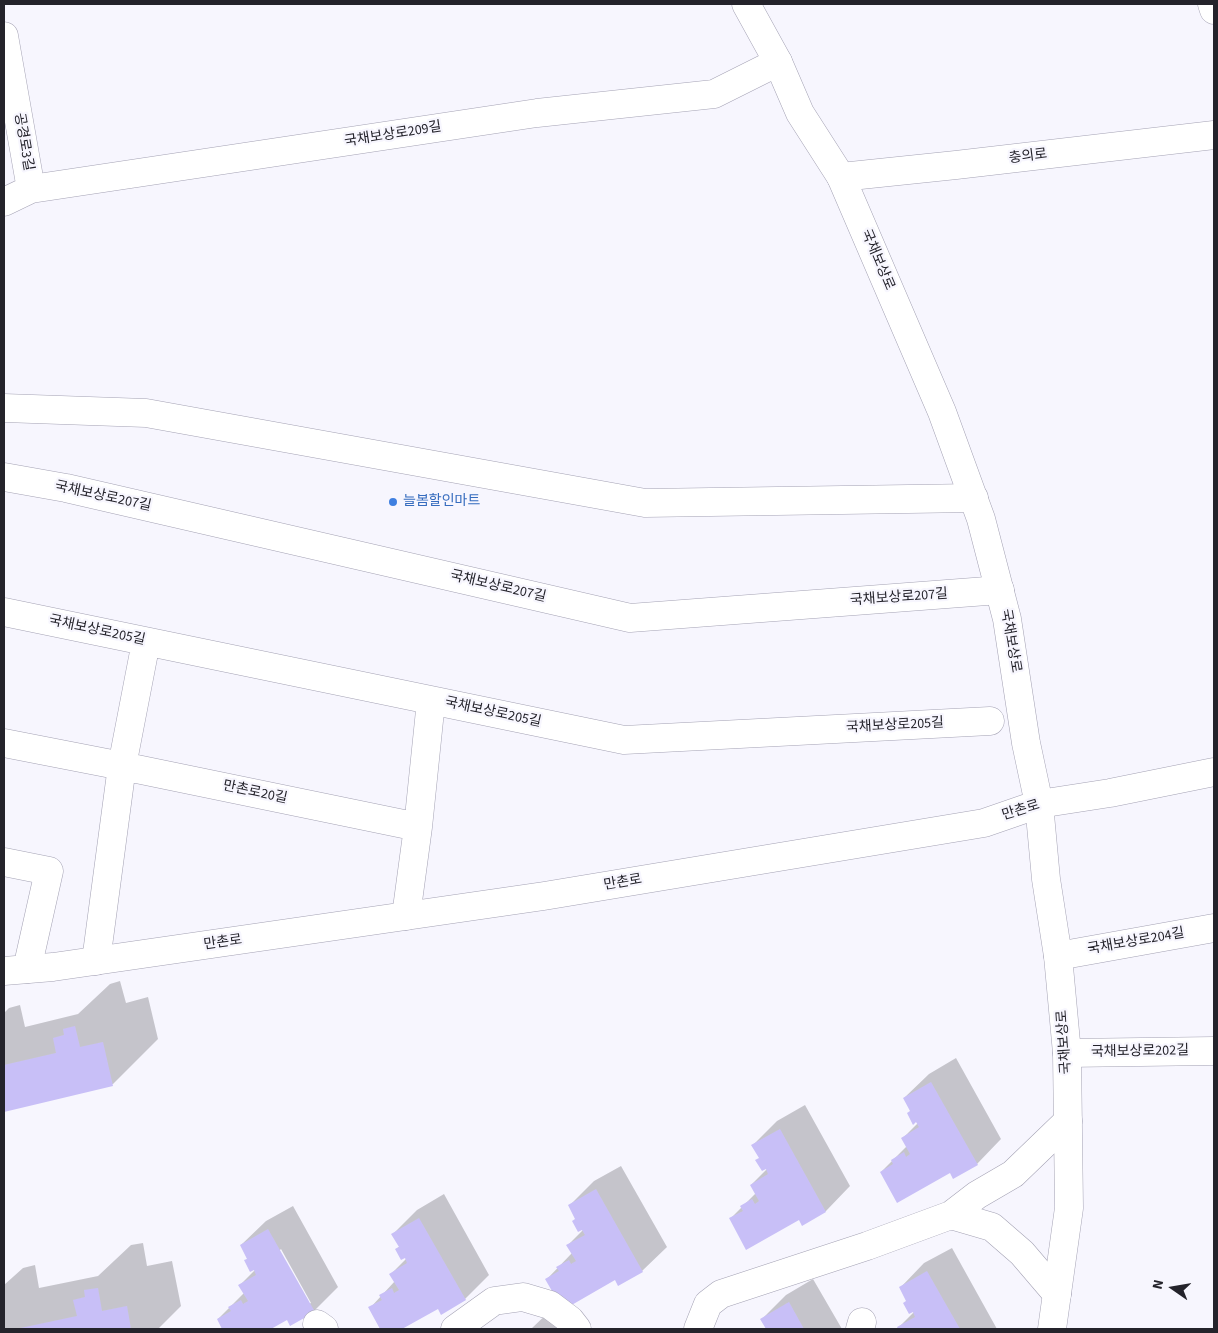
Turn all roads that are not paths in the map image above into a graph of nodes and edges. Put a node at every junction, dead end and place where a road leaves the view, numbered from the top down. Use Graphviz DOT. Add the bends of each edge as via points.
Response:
graph roads {
  1 [pos="746,4"];
  2 [pos="1212,4"];
  3 [pos="1214,10"];
  4 [pos="4,36"];
  5 [pos="778,62"];
  6 [pos="1214,135"];
  7 [pos="841,176"];
  8 [pos="31,189"];
  9 [pos="4,202"];
  10 [pos="4,408"];
  11 [pos="4,477"];
  12 [pos="974,498"];
  13 [pos="1000,590"];
  14 [pos="4,612"];
  15 [pos="146,642"];
  16 [pos="431,700"];
  17 [pos="990,721"];
  18 [pos="4,744"];
  19 [pos="122,766"];
  20 [pos="1214,772"];
  21 [pos="1039,804"];
  22 [pos="418,827"];
  23 [pos="4,862"];
  24 [pos="406,916"];
  25 [pos="1214,928"];
  26 [pos="1058,956"];
  27 [pos="96,961"];
  28 [pos="16,970"];
  29 [pos="1214,1051"];
  30 [pos="1067,1053"];
  31 [pos="1068,1121"];
  32 [pos="951,1215"];
  33 [pos="1057,1294"];
  34 [pos="455,1329"];
  35 [pos="577,1329"];
  36 [pos="698,1329"];
  37 [pos="1052,1329"];
  1 -- 5 [label="street, 국채보상로"];
  2 -- 3 [label="street"];
  4 -- 8 [label="street, 공경로3길"];
  5 -- 7 [label="street, 국채보상로" via="800,113"];
  5 -- 8 [label="street, 국채보상로209길" via="714,94 537,113"];
  6 -- 7 [label="street, 충의로"];
  7 -- 12 [label="street, 국채보상로" via="942,412"];
  8 -- 9 [label="street, 국채보상로209길"];
  10 -- 12 [label="street" via="146,413 645,503"];
  11 -- 13 [label="street, 국채보상로207길" via="66,488 630,618"];
  12 -- 13 [label="street, 국채보상로"];
  13 -- 21 [label="street, 국채보상로"];
  14 -- 15 [label="street, 국채보상로205길"];
  15 -- 16 [label="street, 국채보상로205길"];
  15 -- 19 [label="street"];
  16 -- 17 [label="street, 국채보상로205길" via="624,740"];
  16 -- 22 [label="street"];
  18 -- 19 [label="street, 만촌로20길"];
  19 -- 22 [label="street, 만촌로20길"];
  19 -- 27 [label="street"];
  20 -- 21 [label="street, 만촌로"];
  21 -- 24 [label="street, 만촌로" via="984,823"];
  21 -- 26 [label="street, 국채보상로"];
  22 -- 24 [label="street"];
  23 -- 28 [label="street, 만촌로" via="49,871"];
  24 -- 27 [label="street, 만촌로"];
  25 -- 26 [label="street, 국채보상로204길"];
  26 -- 30 [label="street, 국채보상로"];
  27 -- 28 [label="street, 만촌로"];
  29 -- 30 [label="street, 국채보상로202길"];
  30 -- 31 [label="street, 국채보상로"];
  31 -- 32 [label="street" via="1013,1174"];
  31 -- 33 [label="street, 국채보상로" via="1069,1208"];
  32 -- 33 [label="street" via="992,1227 1022,1252"];
  32 -- 36 [label="street" via="721,1294 708,1304"];
  33 -- 37 [label="street, 국채보상로"];
  34 -- 35 [label="street" via="494,1301 523,1297 550,1305"];
}
